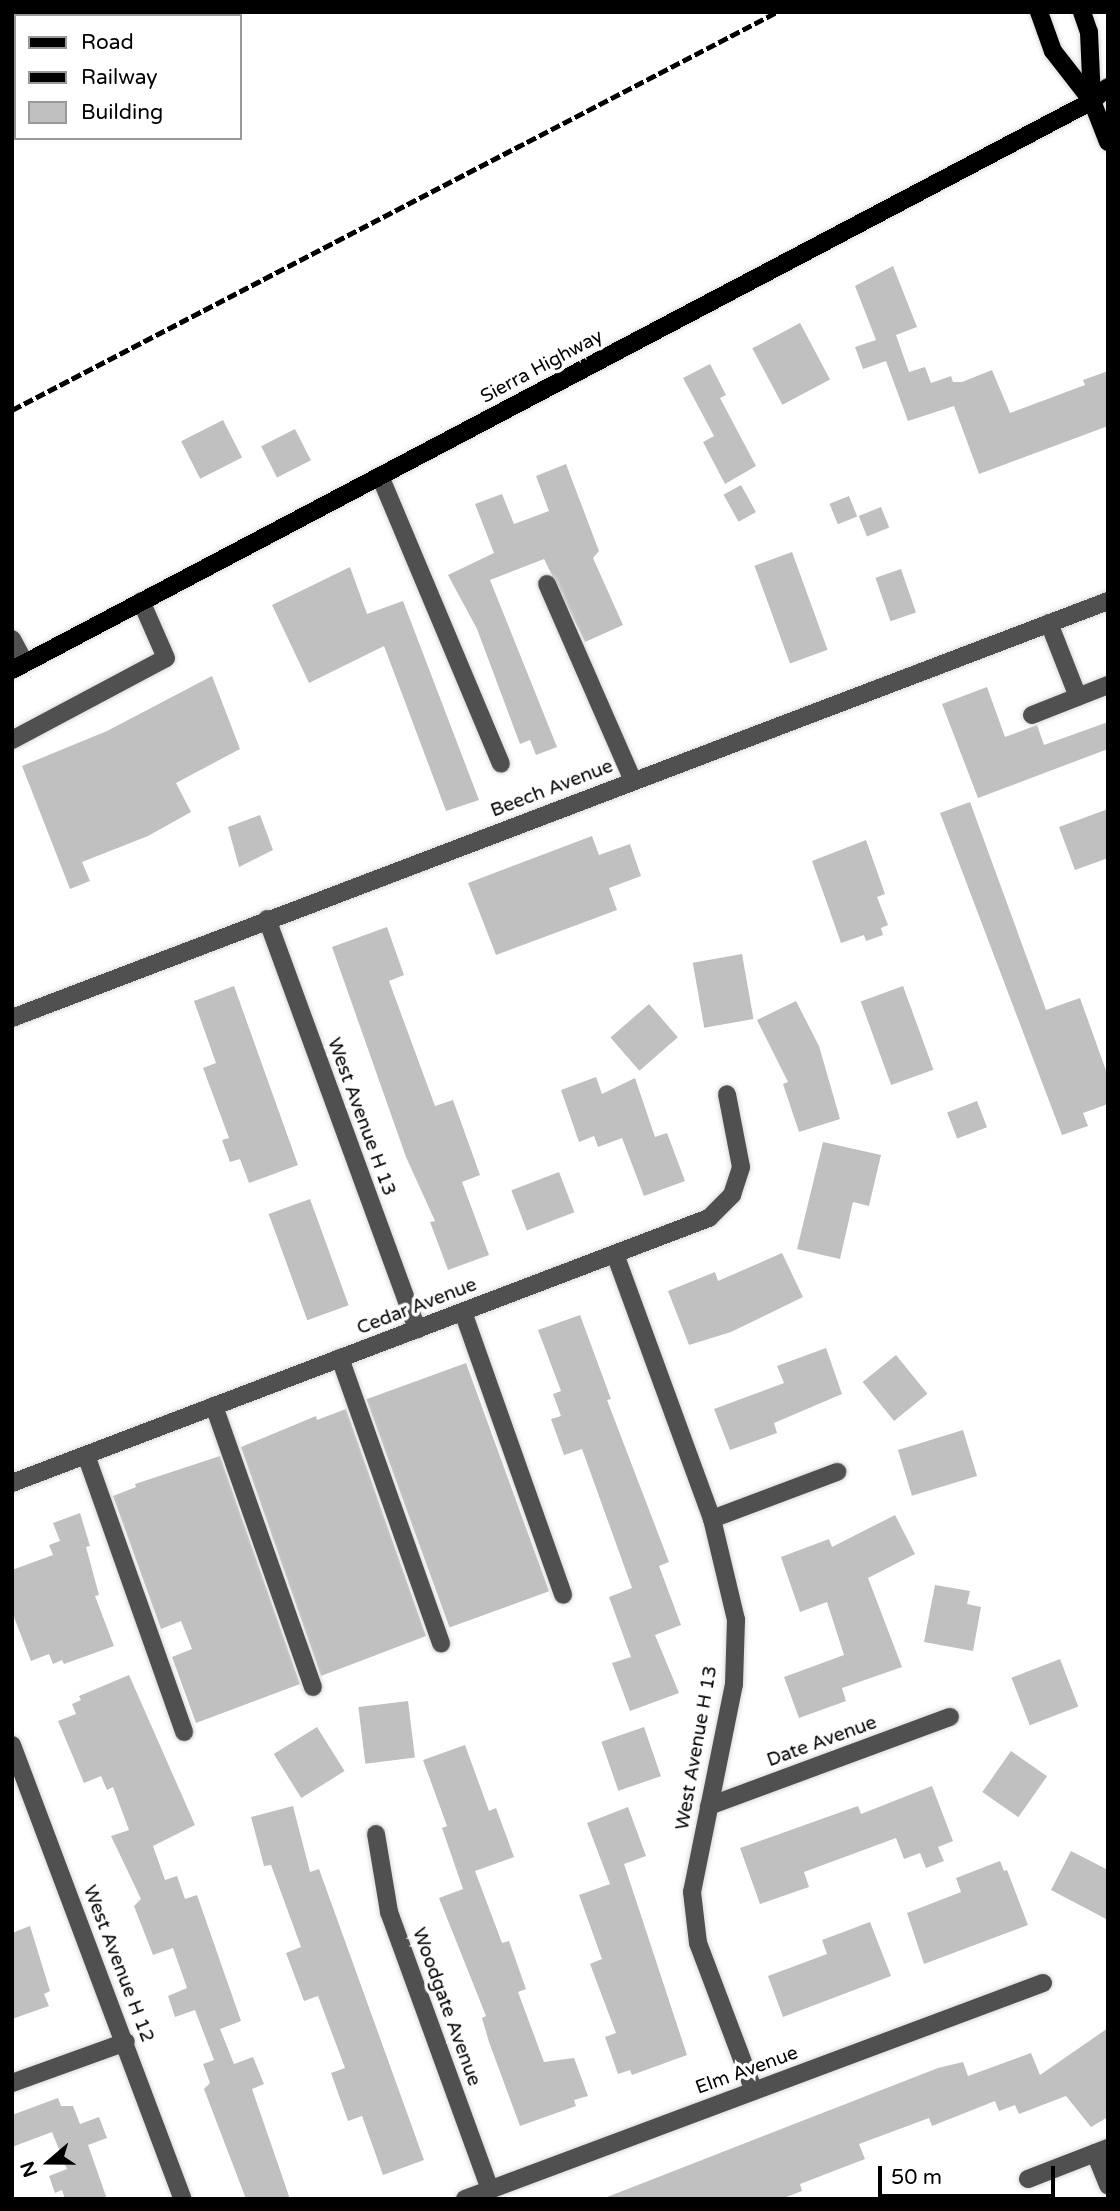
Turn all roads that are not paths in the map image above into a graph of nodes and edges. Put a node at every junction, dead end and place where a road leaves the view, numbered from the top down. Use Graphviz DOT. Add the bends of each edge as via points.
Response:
graph roads {
  1 [pos="1039,12"];
  2 [pos="1082,12"];
  3 [pos="1108,87"];
  4 [pos="1100,101"];
  5 [pos="1108,142"];
  6 [pos="380,476"];
  7 [pos="547,584"];
  8 [pos="141,601"];
  9 [pos="1108,601"];
  10 [pos="1049,623"];
  11 [pos="12,639"];
  12 [pos="18,666"];
  13 [pos="1108,685"];
  14 [pos="1077,697"];
  15 [pos="1032,715"];
  16 [pos="12,740"];
  17 [pos="500,764"];
  18 [pos="633,781"];
  19 [pos="267,919"];
  20 [pos="12,1018"];
  21 [pos="727,1094"];
  22 [pos="615,1254"];
  23 [pos="463,1312"];
  24 [pos="416,1329"];
  25 [pos="340,1358"];
  26 [pos="214,1406"];
  27 [pos="86,1455"];
  28 [pos="837,1472"];
  29 [pos="12,1483"];
  30 [pos="712,1519"];
  31 [pos="563,1595"];
  32 [pos="441,1644"];
  33 [pos="313,1687"];
  34 [pos="950,1717"];
  35 [pos="184,1732"];
  36 [pos="12,1745"];
  37 [pos="19,1781"];
  38 [pos="709,1806"];
  39 [pos="376,1834"];
  40 [pos="1043,1983"];
  41 [pos="125,2042"];
  42 [pos="12,2083"];
  43 [pos="754,2091"];
  44 [pos="1102,2150"];
  45 [pos="1028,2179"];
  46 [pos="1108,2185"];
  47 [pos="490,2189"];
  48 [pos="183,2199"];
  49 [pos="465,2199"];
  1 -- 4 [label="main road" via="1053,51"];
  2 -- 4 [label="main road"];
  3 -- 4 [label="main road, Sierra Highway"];
  4 -- 5 [label="main road"];
  4 -- 6 [label="main road, Sierra Highway"];
  6 -- 8 [label="main road, Sierra Highway"];
  6 -- 17 [label="street"];
  7 -- 18 [label="street"];
  8 -- 12 [label="main road, Sierra Highway"];
  8 -- 16 [label="street" via="166,658"];
  9 -- 10 [label="street, Beech Avenue"];
  10 -- 14 [label="street"];
  10 -- 18 [label="street, Beech Avenue"];
  11 -- 12 [label="street"];
  13 -- 14 [label="street"];
  14 -- 15 [label="street"];
  18 -- 19 [label="street, Beech Avenue"];
  19 -- 20 [label="street, Beech Avenue"];
  19 -- 24 [label="street, West Avenue H 13"];
  21 -- 22 [label="street, Cedar Avenue" via="741,1167 732,1195 709,1218"];
  22 -- 23 [label="street, Cedar Avenue"];
  22 -- 30 [label="street, West Avenue H 13"];
  23 -- 24 [label="street, Cedar Avenue"];
  23 -- 31 [label="street"];
  24 -- 25 [label="street, Cedar Avenue"];
  25 -- 26 [label="street, Cedar Avenue"];
  25 -- 32 [label="street"];
  26 -- 27 [label="street, Cedar Avenue"];
  26 -- 33 [label="street"];
  27 -- 29 [label="street, Cedar Avenue"];
  27 -- 35 [label="street"];
  28 -- 30 [label="street"];
  30 -- 38 [label="street, West Avenue H 13" via="736,1620 734,1684"];
  34 -- 38 [label="street, Date Avenue"];
  36 -- 37 [label="street, West Avenue H 12"];
  37 -- 41 [label="street, West Avenue H 12"];
  38 -- 43 [label="street, West Avenue H 13" via="692,1892 698,1943"];
  39 -- 47 [label="street, Woodgate Avenue" via="389,1912"];
  40 -- 43 [label="street, Elm Avenue"];
  41 -- 42 [label="street"];
  41 -- 48 [label="street, West Avenue H 12"];
  43 -- 47 [label="street, Elm Avenue"];
  44 -- 45 [label="street"];
  44 -- 46 [label="street"];
  47 -- 49 [label="street, Elm Avenue"];
}
